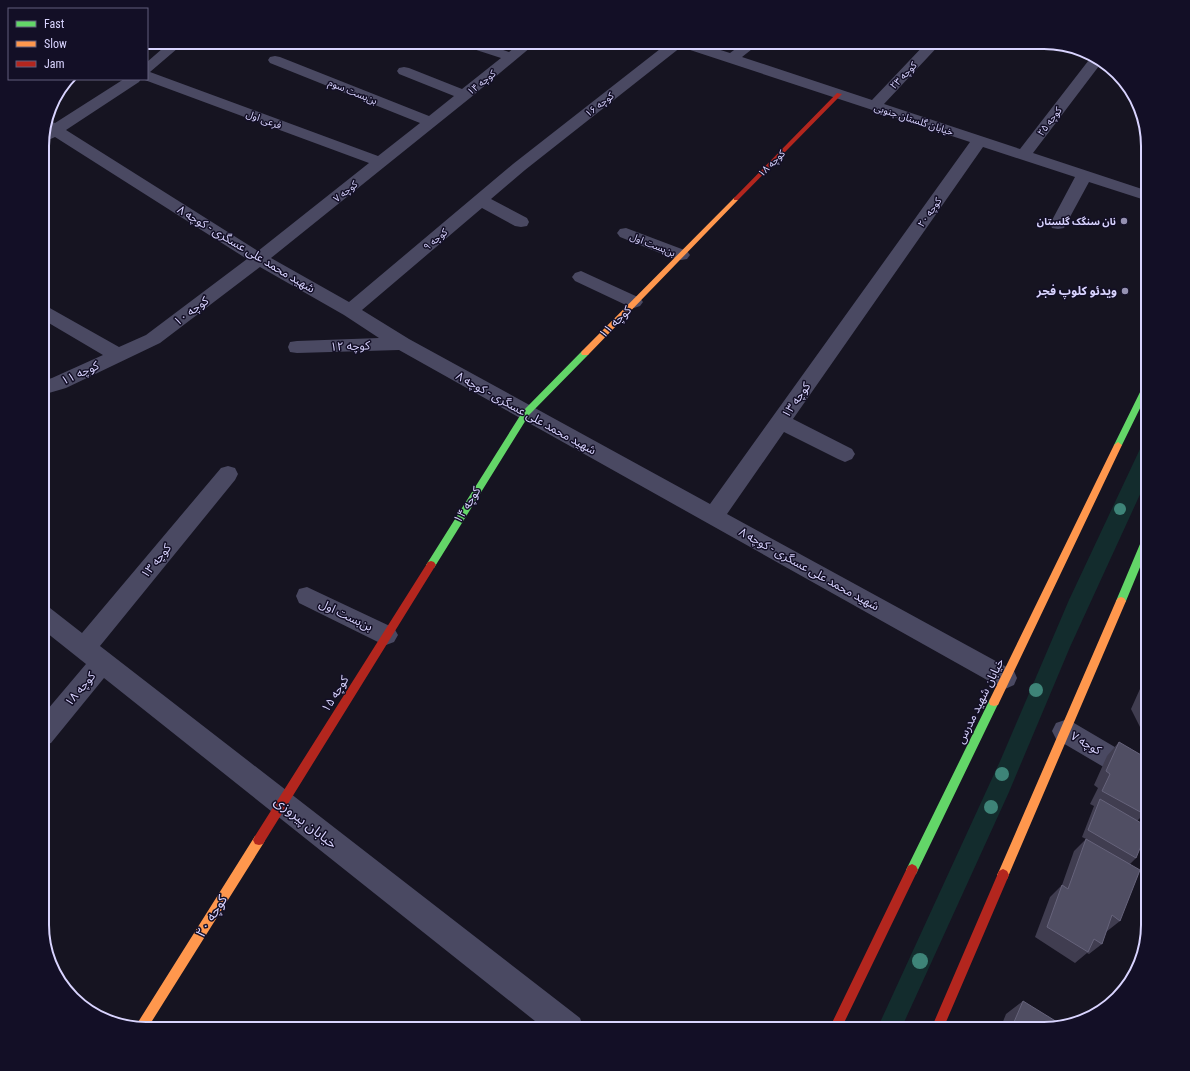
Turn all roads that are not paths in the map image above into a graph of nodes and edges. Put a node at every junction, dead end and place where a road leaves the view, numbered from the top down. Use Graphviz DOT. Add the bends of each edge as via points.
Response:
graph roads {
  1 [pos="170,49"];
  2 [pos="487,49"];
  3 [pos="521,49"];
  4 [pos="671,49"];
  5 [pos="701,49"];
  6 [pos="745,49"];
  7 [pos="928,49"];
  8 [pos="511,57"];
  9 [pos="731,59"];
  10 [pos="275,60"];
  11 [pos="1094,63"];
  12 [pos="148,68"];
  13 [pos="404,71"];
  14 [pos="148,76"];
  15 [pos="132,80"];
  16 [pos="839,94"];
  17 [pos="465,95"];
  18 [pos="874,106"];
  19 [pos="431,122"];
  20 [pos="51,129"];
  21 [pos="50,131"];
  22 [pos="980,141"];
  23 [pos="1023,155"];
  24 [pos="381,162"];
  25 [pos="519,167"];
  26 [pos="1084,175"];
  27 [pos="1141,194"];
  28 [pos="480,200"];
  29 [pos="521,222"];
  30 [pos="1058,224"];
  31 [pos="704,231"];
  32 [pos="626,233"];
  33 [pos="681,255"];
  34 [pos="259,259"];
  35 [pos="581,277"];
  36 [pos="879,284"];
  37 [pos="634,302"];
  38 [pos="350,311"];
  39 [pos="49,315"];
  40 [pos="402,344"];
  41 [pos="297,347"];
  42 [pos="118,356"];
  43 [pos="49,386"];
  44 [pos="1141,400"];
  45 [pos="526,413"];
  46 [pos="781,421"];
  47 [pos="845,454"];
  48 [pos="228,474"];
  49 [pos="714,517"];
  50 [pos="1141,554"];
  51 [pos="307,596"];
  52 [pos="409,598"];
  53 [pos="49,620"];
  54 [pos="386,635"];
  55 [pos="93,655"];
  56 [pos="1005,678"];
  57 [pos="49,724"];
  58 [pos="1065,731"];
  59 [pos="1141,775"];
  60 [pos="281,803"];
  61 [pos="145,1022"];
  62 [pos="560,1022"];
  63 [pos="838,1022"];
  64 [pos="940,1022"];
  1 -- 12 [label="street"];
  2 -- 8 [label="street"];
  3 -- 8 [label="street, کوچه ۱۴"];
  4 -- 25 [label="street, کوچه ۱۶"];
  5 -- 9 [label="street, خیابان گلستان جنوبی"];
  6 -- 9 [label="street"];
  7 -- 18 [label="street, کوچه ۲۳"];
  8 -- 17 [label="street, کوچه ۱۴"];
  9 -- 16 [label="street, خیابان گلستان جنوبی"];
  10 -- 19 [label="street, بن‌بست سوم"];
  11 -- 23 [label="street, کوچه ۲۵"];
  13 -- 17 [label="street"];
  14 -- 24 [label="street, فرعی اول"];
  15 -- 20 [label="street"];
  16 -- 18 [label="street, خیابان گلستان جنوبی"];
  16 -- 31 [label="street, کوچه ۱۸"];
  17 -- 19 [label="street, کوچه ۱۴"];
  18 -- 22 [label="street, خیابان گلستان جنوبی"];
  19 -- 24 [label="street, کوچه ۷"];
  21 -- 34 [label="street, شهید محمد علی عسگری - کوچه ۸"];
  22 -- 23 [label="street, خیابان گلستان جنوبی"];
  22 -- 36 [label="street, کوچه ۲۰"];
  23 -- 26 [label="street, خیابان گلستان جنوبی"];
  24 -- 34 [label="street, کوچه ۷"];
  25 -- 28 [label="street, کوچه ۹"];
  26 -- 27 [label="street, خیابان گلستان جنوبی"];
  26 -- 30 [label="street"];
  28 -- 29 [label="street"];
  28 -- 38 [label="street, کوچه ۹"];
  31 -- 33 [label="street, کوچه ۱۱"];
  32 -- 33 [label="street, بن‌بست اول"];
  33 -- 37 [label="street, کوچه ۱۱"];
  34 -- 38 [label="street, شهید محمد علی عسگری - کوچه ۸"];
  34 -- 42 [label="street, کوچه ۱۰" via="153,339"];
  35 -- 37 [label="street"];
  36 -- 46 [label="street, کوچه ۱۳"];
  37 -- 45 [label="street, کوچه ۱۱"];
  38 -- 40 [label="street, شهید محمد علی عسگری - کوچه ۸"];
  39 -- 42 [label="street"];
  40 -- 41 [label="street, کوچه ۱۲"];
  40 -- 45 [label="street, شهید محمد علی عسگری - کوچه ۸"];
  42 -- 43 [label="street, کوچه ۱۱"];
  44 -- 56 [label="street, خیابان شهید مدرس"];
  45 -- 49 [label="street, شهید محمد علی عسگری - کوچه ۸"];
  45 -- 52 [label="street, کوچه ۱۴"];
  46 -- 47 [label="street"];
  46 -- 49 [label="street, کوچه ۱۳"];
  48 -- 55 [label="street, کوچه ۱۳"];
  49 -- 56 [label="street, شهید محمد علی عسگری - کوچه ۸"];
  50 -- 58 [label="street"];
  51 -- 54 [label="street, بن‌بست اول"];
  52 -- 54 [label="street, کوچه ۱۵"];
  53 -- 55 [label="street, خیابان پیروزی"];
  54 -- 60 [label="street, کوچه ۱۵"];
  55 -- 57 [label="street, کوچه ۱۸"];
  55 -- 60 [label="street, خیابان پیروزی"];
  56 -- 63 [label="street, خیابان شهید مدرس"];
  58 -- 59 [label="street, کوچه ۷"];
  58 -- 64 [label="street"];
  60 -- 61 [label="street, کوچه ۲۰"];
  60 -- 62 [label="street, خیابان پیروزی"];
}
